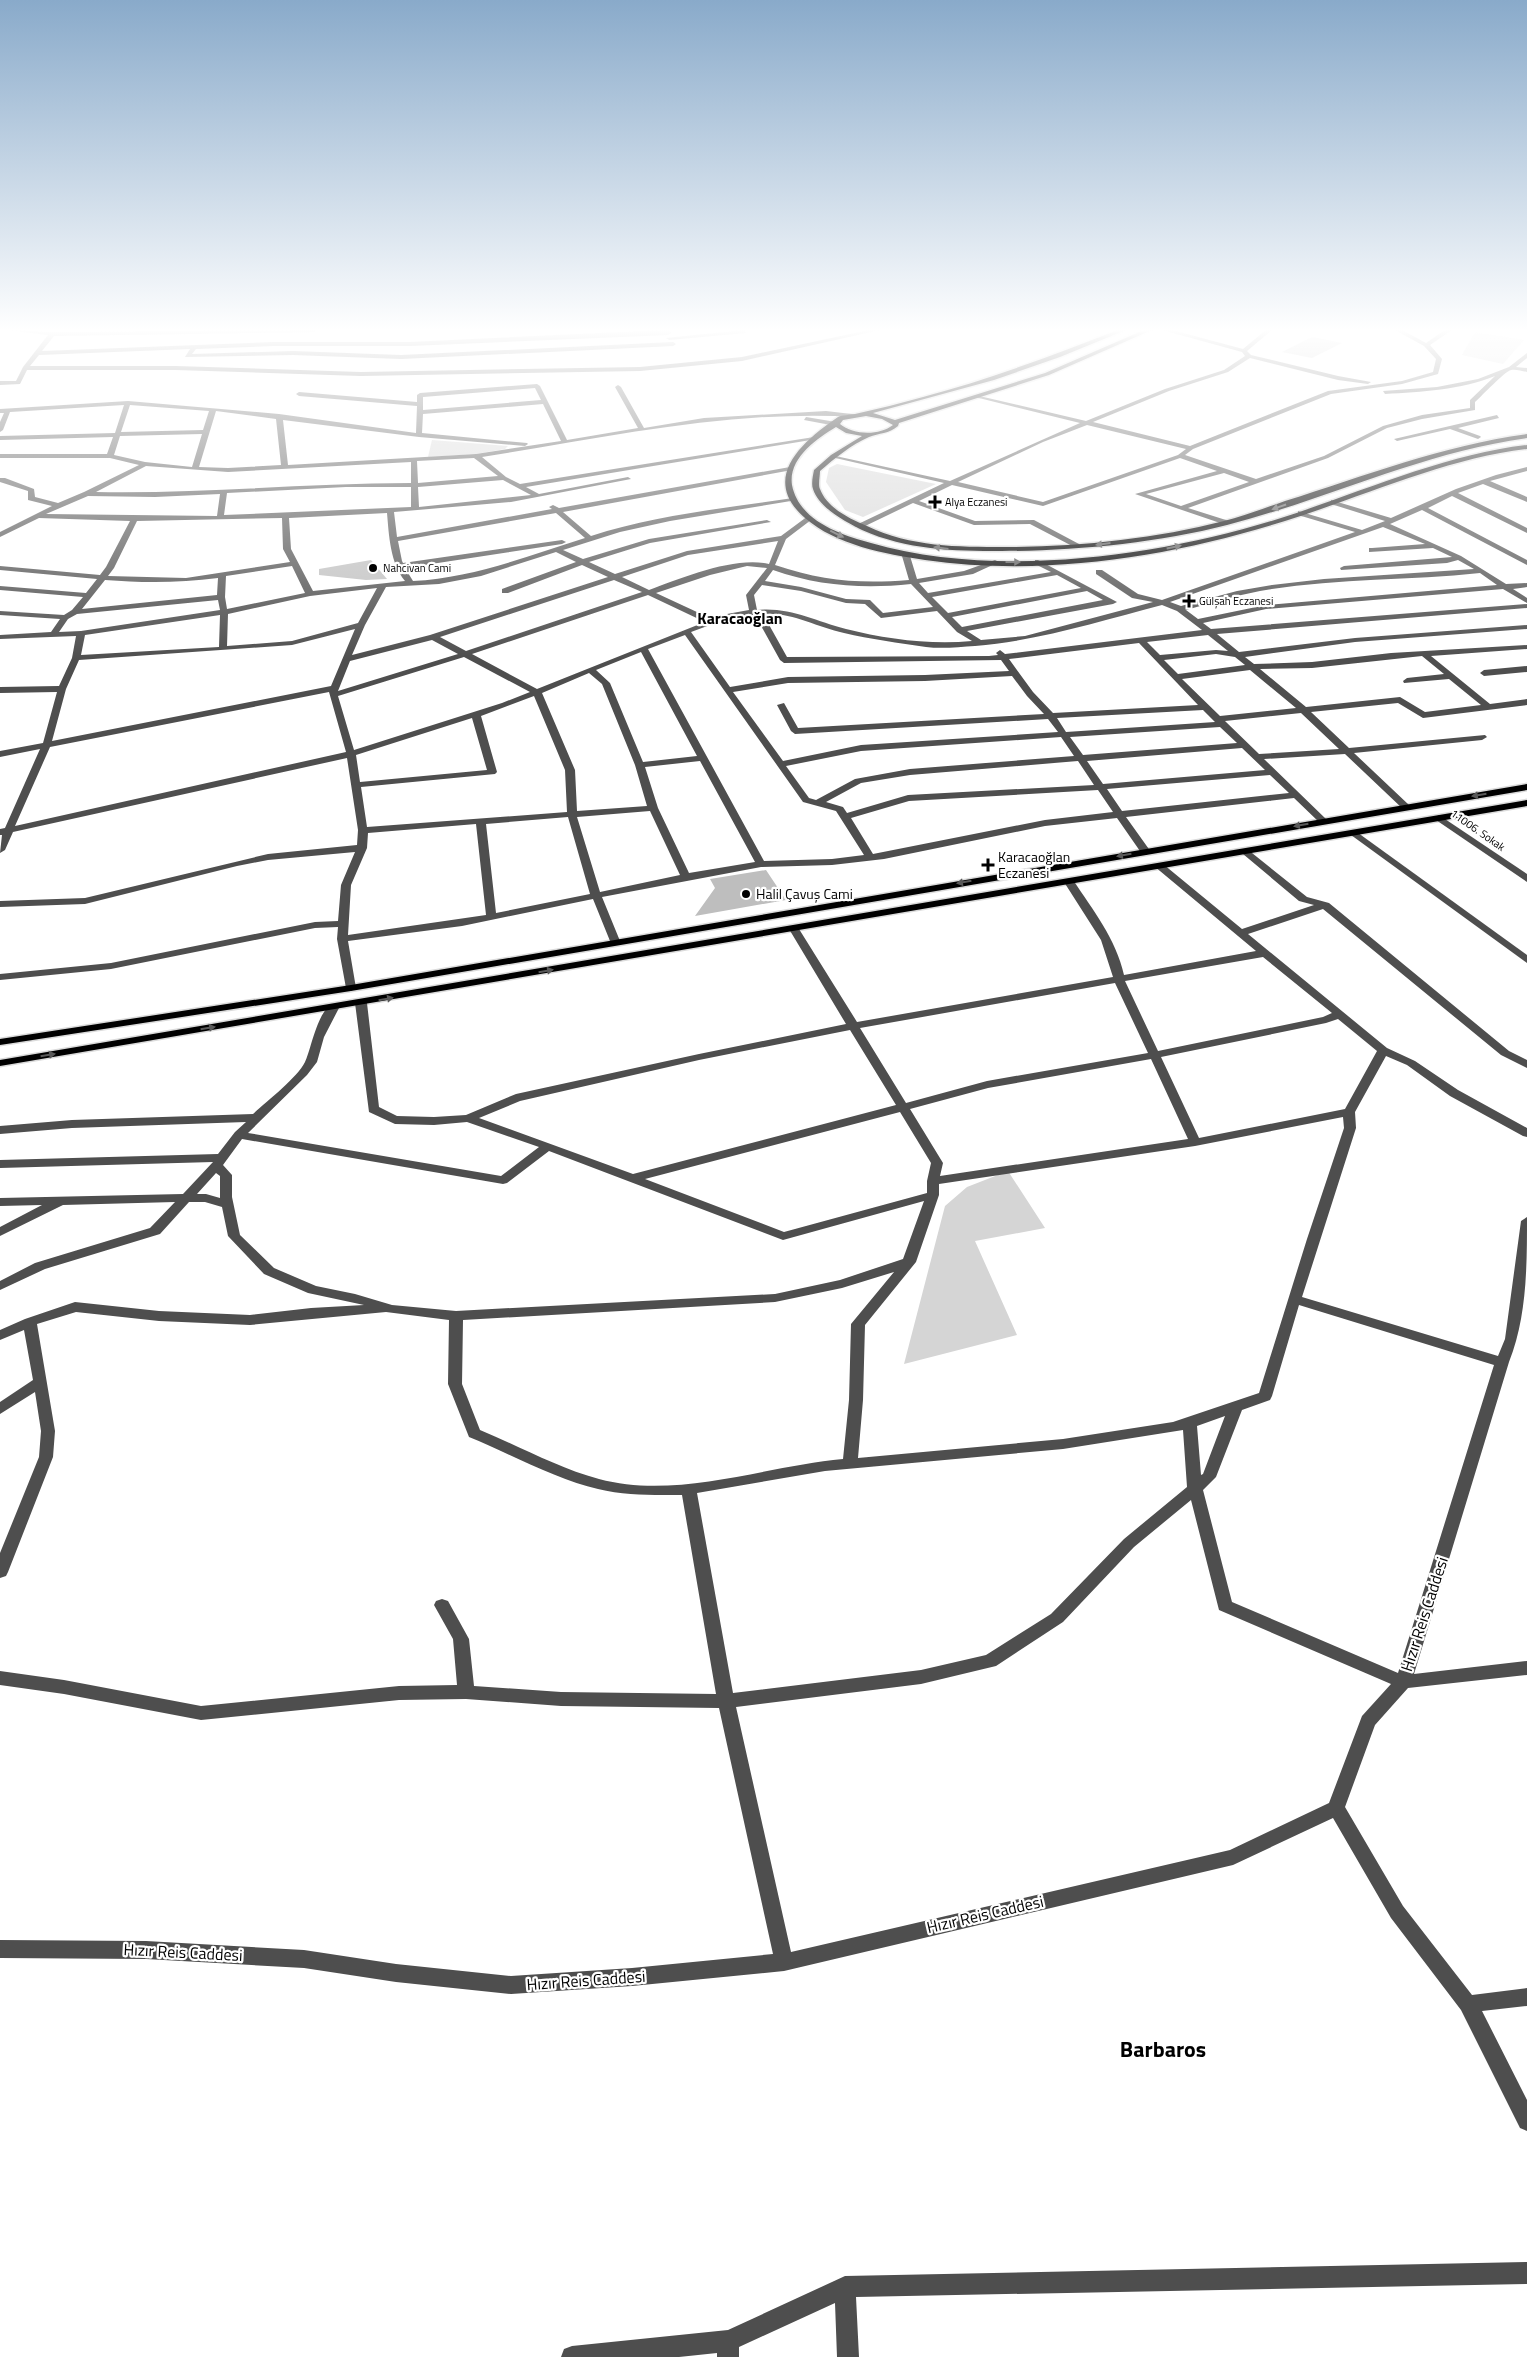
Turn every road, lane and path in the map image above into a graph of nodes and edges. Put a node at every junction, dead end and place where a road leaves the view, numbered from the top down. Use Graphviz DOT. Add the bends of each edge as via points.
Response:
graph roads {
  1 [pos="116,440"];
  2 [pos="203,440"];
  3 [pos="282,440"];
  4 [pos="483,440"];
  5 [pos="563,440"];
  6 [pos="582,440"];
  7 [pos="808,440"];
  8 [pos="813,440"];
  9 [pos="859,440"];
  10 [pos="1044,440"];
  11 [pos="1158,440"];
  12 [pos="1211,440"];
  13 [pos="1359,440"];
  14 [pos="1497,440"];
  15 [pos="564,443"];
  16 [pos="547,445"];
  17 [pos="1527,447"];
  18 [pos="1191,448"];
  19 [pos="0,456"];
  20 [pos="110,456"];
  21 [pos="476,456"];
  22 [pos="833,456"];
  23 [pos="1180,456"];
  24 [pos="414,460"];
  25 [pos="145,464"];
  26 [pos="285,467"];
  27 [pos="195,469"];
  28 [pos="790,469"];
  29 [pos="1527,469"];
  30 [pos="1223,471"];
  31 [pos="1516,472"];
  32 [pos="1527,477"];
  33 [pos="504,478"];
  34 [pos="628,479"];
  35 [pos="0,480"];
  36 [pos="1483,481"];
  37 [pos="1257,482"];
  38 [pos="950,483"];
  39 [pos="413,485"];
  40 [pos="520,486"];
  41 [pos="224,492"];
  42 [pos="87,494"];
  43 [pos="1452,494"];
  44 [pos="538,496"];
  45 [pos="793,500"];
  46 [pos="1527,500"];
  47 [pos="913,501"];
  48 [pos="1334,502"];
  49 [pos="58,506"];
  50 [pos="1181,508"];
  51 [pos="1423,508"];
  52 [pos="390,510"];
  53 [pos="414,510"];
  54 [pos="557,511"];
  55 [pos="1300,513"];
  56 [pos="285,515"];
  57 [pos="40,516"];
  58 [pos="220,517"];
  59 [pos="808,518"];
  60 [pos="134,520"];
  61 [pos="1392,521"];
  62 [pos="766,522"];
  63 [pos="1226,523"];
  64 [pos="1383,524"];
  65 [pos="858,526"];
  66 [pos="1527,531"];
  67 [pos="1362,532"];
  68 [pos="0,535"];
  69 [pos="589,538"];
  70 [pos="392,540"];
  71 [pos="1076,546"];
  72 [pos="1436,546"];
  73 [pos="557,550"];
  74 [pos="1372,550"];
  75 [pos="906,556"];
  76 [pos="1458,558"];
  77 [pos="582,562"];
  78 [pos="995,562"];
  79 [pos="1038,562"];
  80 [pos="1527,563"];
  81 [pos="293,564"];
  82 [pos="401,566"];
  83 [pos="771,567"];
  84 [pos="0,568"];
  85 [pos="1344,568"];
  86 [pos="1481,571"];
  87 [pos="1099,572"];
  88 [pos="1058,573"];
  89 [pos="222,576"];
  90 [pos="614,576"];
  91 [pos="102,577"];
  92 [pos="758,582"];
  93 [pos="914,583"];
  94 [pos="412,584"];
  95 [pos="383,585"];
  96 [pos="1527,585"];
  97 [pos="0,588"];
  98 [pos="1503,588"];
  99 [pos="1088,589"];
  100 [pos="505,591"];
  101 [pos="650,593"];
  102 [pos="310,594"];
  103 [pos="88,595"];
  104 [pos="926,596"];
  105 [pos="221,597"];
  106 [pos="1110,601"];
  107 [pos="1527,601"];
  108 [pos="1163,602"];
  109 [pos="1527,606"];
  110 [pos="938,609"];
  111 [pos="1180,609"];
  112 [pos="1128,611"];
  113 [pos="0,612"];
  114 [pos="75,612"];
  115 [pos="224,612"];
  116 [pos="755,612"];
  117 [pos="946,616"];
  118 [pos="65,617"];
  119 [pos="712,622"];
  120 [pos="1197,622"];
  121 [pos="361,624"];
  122 [pos="1527,627"];
  123 [pos="960,630"];
  124 [pos="686,631"];
  125 [pos="1210,632"];
  126 [pos="81,633"];
  127 [pos="53,635"];
  128 [pos="0,637"];
  129 [pos="433,637"];
  130 [pos="1140,640"];
  131 [pos="979,643"];
  132 [pos="1527,647"];
  133 [pos="643,648"];
  134 [pos="223,649"];
  135 [pos="1424,654"];
  136 [pos="466,655"];
  137 [pos="1238,655"];
  138 [pos="76,658"];
  139 [pos="1004,658"];
  140 [pos="1158,658"];
  141 [pos="346,659"];
  142 [pos="1252,666"];
  143 [pos="1527,669"];
  144 [pos="590,670"];
  145 [pos="1514,670"];
  146 [pos="1015,673"];
  147 [pos="1484,673"];
  148 [pos="1452,676"];
  149 [pos="1177,677"];
  150 [pos="1527,680"];
  151 [pos="1407,681"];
  152 [pos="0,690"];
  153 [pos="62,690"];
  154 [pos="728,690"];
  155 [pos="333,691"];
  156 [pos="537,692"];
  157 [pos="1527,702"];
  158 [pos="781,705"];
  159 [pos="1205,706"];
  160 [pos="1487,706"];
  161 [pos="1303,710"];
  162 [pos="476,715"];
  163 [pos="1050,715"];
  164 [pos="1221,721"];
  165 [pos="1063,736"];
  166 [pos="1482,737"];
  167 [pos="47,743"];
  168 [pos="1245,746"];
  169 [pos="1347,751"];
  170 [pos="0,754"];
  171 [pos="351,754"];
  172 [pos="1259,757"];
  173 [pos="704,758"];
  174 [pos="1079,758"];
  175 [pos="780,764"];
  176 [pos="640,765"];
  177 [pos="1272,772"];
  178 [pos="356,785"];
  179 [pos="1100,786"];
  180 [pos="1527,787"];
  181 [pos="1296,795"];
  182 [pos="818,803"];
  183 [pos="1527,803"];
  184 [pos="1406,807"];
  185 [pos="653,808"];
  186 [pos="1119,814"];
  187 [pos="572,815"];
  188 [pos="845,817"];
  189 [pos="1439,818"];
  190 [pos="1323,821"];
  191 [pos="481,822"];
  192 [pos="363,830"];
  193 [pos="4,831"];
  194 [pos="1354,833"];
  195 [pos="362,848"];
  196 [pos="0,850"];
  197 [pos="1146,852"];
  198 [pos="1247,852"];
  199 [pos="870,857"];
  200 [pos="761,864"];
  201 [pos="1159,866"];
  202 [pos="686,877"];
  203 [pos="1527,879"];
  204 [pos="1069,882"];
  205 [pos="596,895"];
  206 [pos="0,904"];
  207 [pos="1325,904"];
  208 [pos="491,917"];
  209 [pos="344,924"];
  210 [pos="794,929"];
  211 [pos="1241,933"];
  212 [pos="342,939"];
  213 [pos="615,942"];
  214 [pos="1265,953"];
  215 [pos="1527,960"];
  216 [pos="0,977"];
  217 [pos="1118,979"];
  218 [pos="351,988"];
  219 [pos="361,1003"];
  220 [pos="333,1008"];
  221 [pos="1340,1014"];
  222 [pos="854,1026"];
  223 [pos="0,1042"];
  224 [pos="1383,1050"];
  225 [pos="1154,1055"];
  226 [pos="0,1063"];
  227 [pos="1527,1065"];
  228 [pos="902,1106"];
  229 [pos="1349,1112"];
  230 [pos="255,1118"];
  231 [pos="468,1118"];
  232 [pos="0,1130"];
  233 [pos="1527,1133"];
  234 [pos="239,1135"];
  235 [pos="1195,1142"];
  236 [pos="547,1147"];
  237 [pos="218,1162"];
  238 [pos="0,1164"];
  239 [pos="632,1178"];
  240 [pos="933,1181"];
  241 [pos="933,1195"];
  242 [pos="186,1199"];
  243 [pos="61,1200"];
  244 [pos="0,1202"];
  245 [pos="228,1205"];
  246 [pos="1527,1221"];
  247 [pos="0,1232"];
  248 [pos="909,1262"];
  249 [pos="0,1286"];
  250 [pos="1294,1299"];
  251 [pos="391,1309"];
  252 [pos="456,1316"];
  253 [pos="30,1322"];
  254 [pos="0,1335"];
  255 [pos="1502,1362"];
  256 [pos="38,1383"];
  257 [pos="1236,1407"];
  258 [pos="0,1409"];
  259 [pos="1190,1423"];
  260 [pos="850,1463"];
  261 [pos="1195,1488"];
  262 [pos="689,1489"];
  263 [pos="0,1572"];
  264 [pos="442,1605"];
  265 [pos="1527,1668"];
  266 [pos="0,1678"];
  267 [pos="1402,1682"];
  268 [pos="466,1692"];
  269 [pos="726,1701"];
  270 [pos="1336,1808"];
  271 [pos="0,1949"];
  272 [pos="784,1962"];
  273 [pos="1527,1997"];
  274 [pos="1468,2004"];
  275 [pos="1527,2121"];
  276 [pos="1527,2272"];
  277 [pos="845,2287"];
  278 [pos="728,2349"];
  279 [pos="572,2357"];
  280 [pos="848,2357"];
  1 -- 20 [label="street"];
  2 -- 27 [label="street"];
  3 -- 26 [label="street"];
  4 -- 16 [label="street"];
  5 -- 15 [label="street"];
  6 -- 15 [label="street"];
  7 -- 40 [label="street"];
  8 -- 28 [label="main road"];
  9 -- 22 [label="main road"];
  10 -- 38 [label="street"];
  11 -- 18 [label="street"];
  12 -- 18 [label="street"];
  13 -- 37 [label="street" via="1326,457"];
  14 -- 63 [label="main road, one-way" via="1408,464"];
  15 -- 16 [label="street"];
  16 -- 21 [label="street"];
  17 -- 48 [label="main road" via="1433,469"];
  18 -- 23 [label="street"];
  19 -- 20 [label="street"];
  20 -- 25 [label="street"];
  21 -- 24 [label="street"];
  21 -- 33 [label="street"];
  22 -- 38 [label="street"];
  22 -- 65 [label="main road" via="817,470 816,489 829,507"];
  23 -- 30 [label="street"];
  23 -- 38 [label="street" via="1043,504"];
  24 -- 26 [label="street"];
  24 -- 39 [label="street"];
  25 -- 27 [label="street"];
  25 -- 42 [label="street"];
  26 -- 27 [label="street"];
  28 -- 45 [label="main road" via="788,483"];
  28 -- 54 [label="street"];
  29 -- 31 [label="street"];
  30 -- 37 [label="street"];
  30 -- 50 [label="street" via="1140,494"];
  31 -- 32 [label="street"];
  31 -- 36 [label="street"];
  33 -- 39 [label="street"];
  33 -- 40 [label="street"];
  34 -- 44 [label="street"];
  35 -- 49 [label="street" via="32,490 31,498"];
  36 -- 43 [label="street"];
  36 -- 46 [label="street"];
  37 -- 50 [label="street"];
  38 -- 47 [label="street"];
  39 -- 41 [label="street" via="346,484"];
  39 -- 53 [label="street"];
  40 -- 44 [label="street"];
  41 -- 42 [label="street"];
  41 -- 58 [label="street"];
  42 -- 49 [label="street"];
  43 -- 51 [label="street"];
  43 -- 66 [label="street"];
  44 -- 53 [label="street"];
  44 -- 54 [label="street"];
  45 -- 59 [label="main road"];
  45 -- 62 [label="street"];
  47 -- 65 [label="street"];
  47 -- 71 [label="street" via="974,523 1031,522"];
  48 -- 55 [label="main road"];
  48 -- 61 [label="street"];
  49 -- 57 [label="street"];
  50 -- 63 [label="street"];
  51 -- 61 [label="street"];
  51 -- 80 [label="street"];
  52 -- 53 [label="street"];
  52 -- 56 [label="street"];
  52 -- 70 [label="street"];
  54 -- 69 [label="street"];
  54 -- 70 [label="street"];
  55 -- 67 [label="street"];
  79 -- 55 [label="main road, one-way" via="1158,550 1217,538"];
  56 -- 58 [label="street"];
  56 -- 81 [label="street" via="287,549"];
  57 -- 60 [label="street"];
  57 -- 68 [label="street"];
  58 -- 60 [label="street"];
  59 -- 62 [label="street"];
  59 -- 75 [label="main road, one-way" via="870,548"];
  60 -- 91 [label="street" via="110,568"];
  61 -- 64 [label="street"];
  62 -- 69 [label="street" via="670,519"];
  62 -- 77 [label="street" via="649,541"];
  62 -- 83 [label="street"];
  62 -- 90 [label="street" via="687,553"];
  63 -- 71 [label="main road, one-way" via="1162,536"];
  64 -- 67 [label="street"];
  64 -- 72 [label="street"];
  71 -- 65 [label="main road, one-way" via="950,549 916,545"];
  67 -- 108 [label="street"];
  69 -- 73 [label="street"];
  69 -- 82 [label="street"];
  70 -- 82 [label="street"];
  72 -- 74 [label="street"];
  72 -- 76 [label="street"];
  73 -- 77 [label="street"];
  73 -- 94 [label="street" via="481,574"];
  75 -- 78 [label="main road"];
  75 -- 93 [label="street"];
  76 -- 85 [label="street"];
  76 -- 86 [label="street"];
  77 -- 90 [label="street"];
  77 -- 100 [label="street"];
  78 -- 79 [label="main road, one-way"];
  78 -- 93 [label="street" via="962,574"];
  79 -- 88 [label="street"];
  81 -- 89 [label="street"];
  81 -- 102 [label="street"];
  82 -- 94 [label="street" via="405,579"];
  83 -- 92 [label="street"];
  83 -- 93 [label="street" via="795,575 849,584"];
  83 -- 101 [label="street" via="749,564"];
  84 -- 91 [label="street"];
  86 -- 98 [label="street"];
  86 -- 111 [label="street" via="1274,586"];
  87 -- 108 [label="street" via="1135,596"];
  88 -- 99 [label="street"];
  88 -- 104 [label="street"];
  89 -- 91 [label="street" via="186,580"];
  89 -- 105 [label="street"];
  90 -- 101 [label="street"];
  90 -- 129 [label="street"];
  91 -- 103 [label="street"];
  92 -- 110 [label="street" via="846,601 867,602 881,616"];
  92 -- 116 [label="street" via="750,595"];
  93 -- 104 [label="street"];
  94 -- 95 [label="street"];
  95 -- 102 [label="street"];
  95 -- 121 [label="street"];
  96 -- 98 [label="street"];
  97 -- 103 [label="street"];
  98 -- 107 [label="street"];
  98 -- 120 [label="street" via="1266,608"];
  99 -- 106 [label="street"];
  99 -- 117 [label="street"];
  101 -- 119 [label="street"];
  101 -- 136 [label="street"];
  102 -- 115 [label="street"];
  103 -- 114 [label="street"];
  104 -- 110 [label="street"];
  105 -- 114 [label="street"];
  105 -- 115 [label="street"];
  106 -- 112 [label="street"];
  106 -- 123 [label="street"];
  108 -- 111 [label="street"];
  108 -- 112 [label="street"];
  109 -- 125 [label="street"];
  110 -- 117 [label="street"];
  111 -- 120 [label="street"];
  112 -- 131 [label="street" via="1025,638"];
  113 -- 118 [label="street"];
  114 -- 118 [label="street"];
  115 -- 126 [label="street"];
  115 -- 134 [label="street"];
  116 -- 119 [label="street"];
  116 -- 131 [label="street" via="774,611 844,631 928,645"];
  116 -- 139 [label="street" via="784,660"];
  117 -- 123 [label="street"];
  118 -- 127 [label="street"];
  119 -- 124 [label="street"];
  120 -- 125 [label="street"];
  121 -- 134 [label="street" via="292,642"];
  121 -- 141 [label="street"];
  122 -- 137 [label="street" via="1355,640"];
  123 -- 131 [label="street"];
  124 -- 133 [label="street"];
  124 -- 154 [label="street"];
  125 -- 130 [label="street"];
  125 -- 137 [label="street"];
  126 -- 127 [label="street"];
  126 -- 138 [label="street"];
  127 -- 128 [label="street"];
  129 -- 136 [label="street"];
  129 -- 141 [label="street"];
  130 -- 139 [label="street"];
  130 -- 140 [label="street"];
  131 -- 139 [label="street" via="998,651"];
  132 -- 135 [label="street"];
  133 -- 144 [label="street"];
  133 -- 173 [label="street"];
  134 -- 138 [label="street"];
  135 -- 142 [label="street" via="1312,665"];
  135 -- 148 [label="street"];
  136 -- 155 [label="street"];
  136 -- 156 [label="street"];
  137 -- 140 [label="street" via="1216,652"];
  137 -- 142 [label="street"];
  138 -- 153 [label="street"];
  139 -- 146 [label="street"];
  140 -- 149 [label="street"];
  141 -- 155 [label="street"];
  142 -- 149 [label="street"];
  142 -- 161 [label="street"];
  143 -- 145 [label="street"];
  144 -- 156 [label="street"];
  144 -- 176 [label="street" via="606,684"];
  145 -- 147 [label="street"];
  145 -- 150 [label="street"];
  146 -- 154 [label="street" via="788,680"];
  146 -- 163 [label="street"];
  148 -- 151 [label="street"];
  148 -- 160 [label="street"];
  149 -- 159 [label="street"];
  152 -- 153 [label="street"];
  153 -- 167 [label="street"];
  154 -- 175 [label="street"];
  155 -- 167 [label="street"];
  155 -- 171 [label="street"];
  156 -- 162 [label="street"];
  156 -- 187 [label="street" via="570,770"];
  157 -- 160 [label="street"];
  158 -- 163 [label="street" via="795,731"];
  159 -- 163 [label="street"];
  159 -- 164 [label="street"];
  160 -- 161 [label="street" via="1423,715 1400,700"];
  161 -- 164 [label="street"];
  161 -- 169 [label="street"];
  162 -- 171 [label="street"];
  162 -- 178 [label="street" via="492,772"];
  163 -- 165 [label="street"];
  164 -- 165 [label="street"];
  164 -- 168 [label="street"];
  165 -- 174 [label="street"];
  165 -- 175 [label="street" via="861,748"];
  166 -- 169 [label="street"];
  167 -- 170 [label="street"];
  167 -- 193 [label="street"];
  168 -- 172 [label="street"];
  168 -- 174 [label="street"];
  169 -- 172 [label="street"];
  169 -- 184 [label="street"];
  171 -- 178 [label="street"];
  171 -- 193 [label="street"];
  172 -- 177 [label="street"];
  173 -- 176 [label="street"];
  173 -- 200 [label="street"];
  174 -- 179 [label="street"];
  174 -- 182 [label="street" via="858,781"];
  175 -- 182 [label="street" via="806,800"];
  176 -- 185 [label="street"];
  177 -- 179 [label="street"];
  177 -- 181 [label="street"];
  178 -- 192 [label="street"];
  179 -- 186 [label="street"];
  179 -- 188 [label="street" via="908,798"];
  180 -- 184 [label="main road, one-way"];
  181 -- 186 [label="street"];
  181 -- 190 [label="street"];
  182 -- 188 [label="street" via="840,809"];
  183 -- 189 [label="main road"];
  184 -- 190 [label="main road"];
  185 -- 187 [label="street"];
  185 -- 202 [label="street"];
  186 -- 197 [label="street"];
  186 -- 199 [label="street" via="1045,823"];
  187 -- 191 [label="street"];
  187 -- 205 [label="street"];
  188 -- 199 [label="street"];
  189 -- 194 [label="main road"];
  189 -- 203 [label="street, 11006. Sokak"];
  190 -- 197 [label="main road, one-way"];
  191 -- 192 [label="street"];
  191 -- 208 [label="street"];
  192 -- 195 [label="street"];
  193 -- 196 [label="street"];
  194 -- 198 [label="main road"];
  194 -- 215 [label="street"];
  195 -- 206 [label="street" via="268,857 85,901"];
  195 -- 209 [label="street" via="346,886"];
  197 -- 213 [label="main road, one-way"];
  198 -- 201 [label="main road"];
  198 -- 207 [label="street" via="1303,899"];
  199 -- 200 [label="street" via="832,862"];
  200 -- 202 [label="street"];
  201 -- 204 [label="main road"];
  201 -- 211 [label="street"];
  202 -- 205 [label="street"];
  204 -- 210 [label="main road"];
  204 -- 217 [label="street" via="1105,937 1117,964"];
  205 -- 208 [label="street"];
  205 -- 213 [label="street"];
  207 -- 211 [label="street"];
  207 -- 227 [label="street" via="1505,1052"];
  208 -- 212 [label="street"];
  209 -- 212 [label="street"];
  209 -- 216 [label="street" via="315,925 111,966"];
  219 -- 210 [label="main road, one-way"];
  210 -- 222 [label="street"];
  211 -- 214 [label="street"];
  212 -- 218 [label="street"];
  213 -- 218 [label="main road"];
  214 -- 217 [label="street"];
  214 -- 221 [label="street"];
  217 -- 222 [label="street"];
  217 -- 225 [label="street"];
  218 -- 223 [label="main road"];
  219 -- 220 [label="main road"];
  219 -- 231 [label="street" via="374,1109 395,1120"];
  226 -- 220 [label="main road, one-way"];
  220 -- 230 [label="street" via="307,1068"];
  221 -- 224 [label="street"];
  221 -- 225 [label="street" via="1326,1020"];
  222 -- 228 [label="street"];
  222 -- 231 [label="street" via="516,1098"];
  224 -- 229 [label="street"];
  224 -- 233 [label="street" via="1411,1063 1454,1093"];
  225 -- 228 [label="street" via="987,1085"];
  225 -- 235 [label="street"];
  228 -- 239 [label="street"];
  228 -- 240 [label="street" via="937,1163"];
  229 -- 235 [label="street"];
  229 -- 250 [label="street" via="1350,1128"];
  230 -- 232 [label="street" via="72,1124"];
  230 -- 234 [label="street"];
  231 -- 236 [label="street"];
  234 -- 236 [label="street" via="502,1180"];
  234 -- 237 [label="street"];
  235 -- 240 [label="street"];
  236 -- 239 [label="street"];
  237 -- 238 [label="street"];
  237 -- 242 [label="street"];
  237 -- 245 [label="street" via="226,1175"];
  239 -- 241 [label="street" via="783,1236"];
  240 -- 241 [label="street"];
  241 -- 248 [label="street"];
  242 -- 243 [label="street"];
  242 -- 245 [label="street" via="206,1198"];
  242 -- 249 [label="street" via="155,1230 40,1266"];
  243 -- 244 [label="street"];
  243 -- 247 [label="street"];
  245 -- 251 [label="street" via="234,1236 268,1271 313,1290"];
  246 -- 255 [label="street, Hızır Reis Caddesi" via="1512,1339"];
  248 -- 252 [label="street" via="842,1284 775,1298"];
  248 -- 260 [label="street" via="858,1324"];
  250 -- 255 [label="street"];
  250 -- 257 [label="street" via="1266,1396"];
  251 -- 252 [label="street"];
  251 -- 253 [label="street" via="250,1320 160,1316 75,1307"];
  252 -- 262 [label="street" via="454,1384 474,1432 598,1484 636,1490"];
  253 -- 254 [label="street"];
  253 -- 256 [label="street"];
  255 -- 267 [label="street, Hızır Reis Caddesi"];
  256 -- 258 [label="street"];
  256 -- 263 [label="street" via="48,1430 46,1457"];
  257 -- 259 [label="street"];
  257 -- 261 [label="street" via="1209,1477"];
  259 -- 260 [label="street" via="1063,1444"];
  259 -- 261 [label="street"];
  260 -- 262 [label="street"];
  261 -- 267 [label="street" via="1225,1606"];
  261 -- 269 [label="street" via="1129,1543 1057,1618 990,1660 921,1677"];
  262 -- 269 [label="street"];
  264 -- 268 [label="street" via="461,1638"];
  265 -- 267 [label="street"];
  266 -- 268 [label="street" via="201,1713 399,1693"];
  267 -- 270 [label="street, Hızır Reis Caddesi" via="1368,1721"];
  268 -- 269 [label="street" via="561,1699"];
  269 -- 272 [label="street"];
  270 -- 272 [label="street, Hızır Reis Caddesi" via="1233,1857"];
  270 -- 274 [label="street" via="1397,1912"];
  271 -- 272 [label="street, Hızır Reis Caddesi" via="146,1950 304,1959 511,1985"];
  273 -- 274 [label="street"];
  274 -- 275 [label="street"];
  276 -- 277 [label="street"];
  277 -- 278 [label="street"];
  277 -- 280 [label="street"];
  278 -- 279 [label="street"];
}
